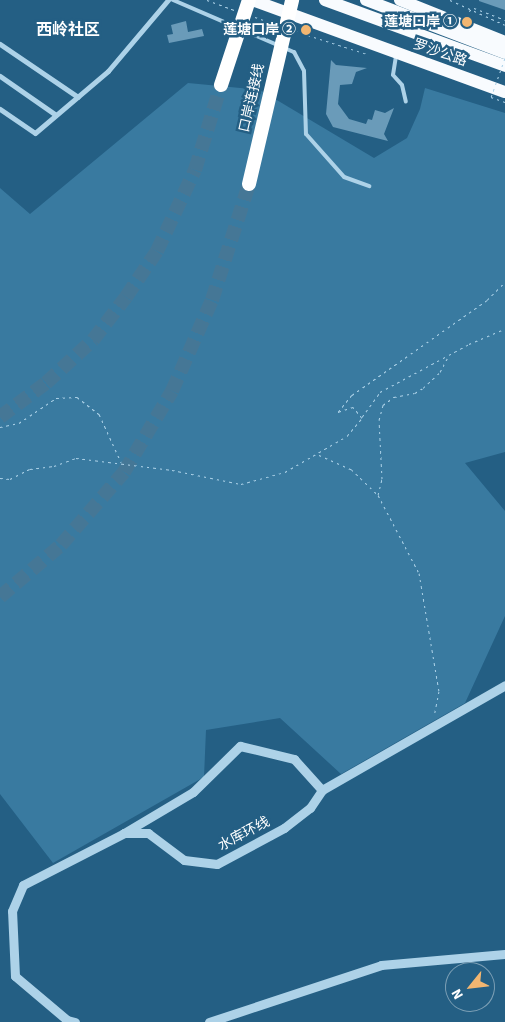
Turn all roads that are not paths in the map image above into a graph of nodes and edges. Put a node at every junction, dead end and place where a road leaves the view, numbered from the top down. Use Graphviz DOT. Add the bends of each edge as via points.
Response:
graph roads {
  1 [pos="168,0"];
  2 [pos="174,0"];
  3 [pos="243,0"];
  4 [pos="251,0"];
  5 [pos="286,0"];
  6 [pos="292,0"];
  7 [pos="325,0"];
  8 [pos="366,0"];
  9 [pos="400,0"];
  10 [pos="243,15"];
  11 [pos="287,19"];
  12 [pos="505,42"];
  13 [pos="0,44"];
  14 [pos="505,53"];
  15 [pos="397,54"];
  16 [pos="505,66"];
  17 [pos="0,76"];
  18 [pos="221,85"];
  19 [pos="505,92"];
  20 [pos="78,97"];
  21 [pos="406,102"];
  22 [pos="0,109"];
  23 [pos="56,116"];
  24 [pos="249,184"];
  25 [pos="369,186"];
  26 [pos="505,685"];
  27 [pos="322,790"];
  28 [pos="124,833"];
  29 [pos="505,954"];
  30 [pos="75,1022"];
  31 [pos="215,1022"];
  1 -- 20 [label="street" via="108,71"];
  2 -- 25 [label="lane" via="294,52 303,64 306,134 344,177"];
  3 -- 10 [label="highway, bridge"];
  4 -- 10 [label="highway, bridge"];
  4 -- 15 [label="highway, 罗沙公路"];
  5 -- 11 [label="highway, bridge"];
  6 -- 11 [label="highway, bridge"];
  7 -- 16 [label="highway, 罗沙公路"];
  8 -- 14 [label="highway"];
  9 -- 12 [label="highway"];
  10 -- 18 [label="highway, bridge"];
  11 -- 24 [label="highway, 口岸连接线, bridge"];
  13 -- 20 [label="street"];
  15 -- 19 [label="highway, 罗沙公路"];
  15 -- 21 [label="lane" via="392,66 393,74 402,86"];
  17 -- 23 [label="street"];
  20 -- 23 [label="street"];
  22 -- 23 [label="street" via="34,133"];
  26 -- 27 [label="street, 水库环线"];
  27 -- 28 [label="street, 水库环线" via="310,808 284,828 217,864 184,860 148,833"];
  27 -- 28 [label="street" via="294,759 240,746 193,792"];
  28 -- 30 [label="street, 水库环线" via="23,885 12,911 15,976 67,1020"];
  29 -- 31 [label="street" via="381,965"];
}
